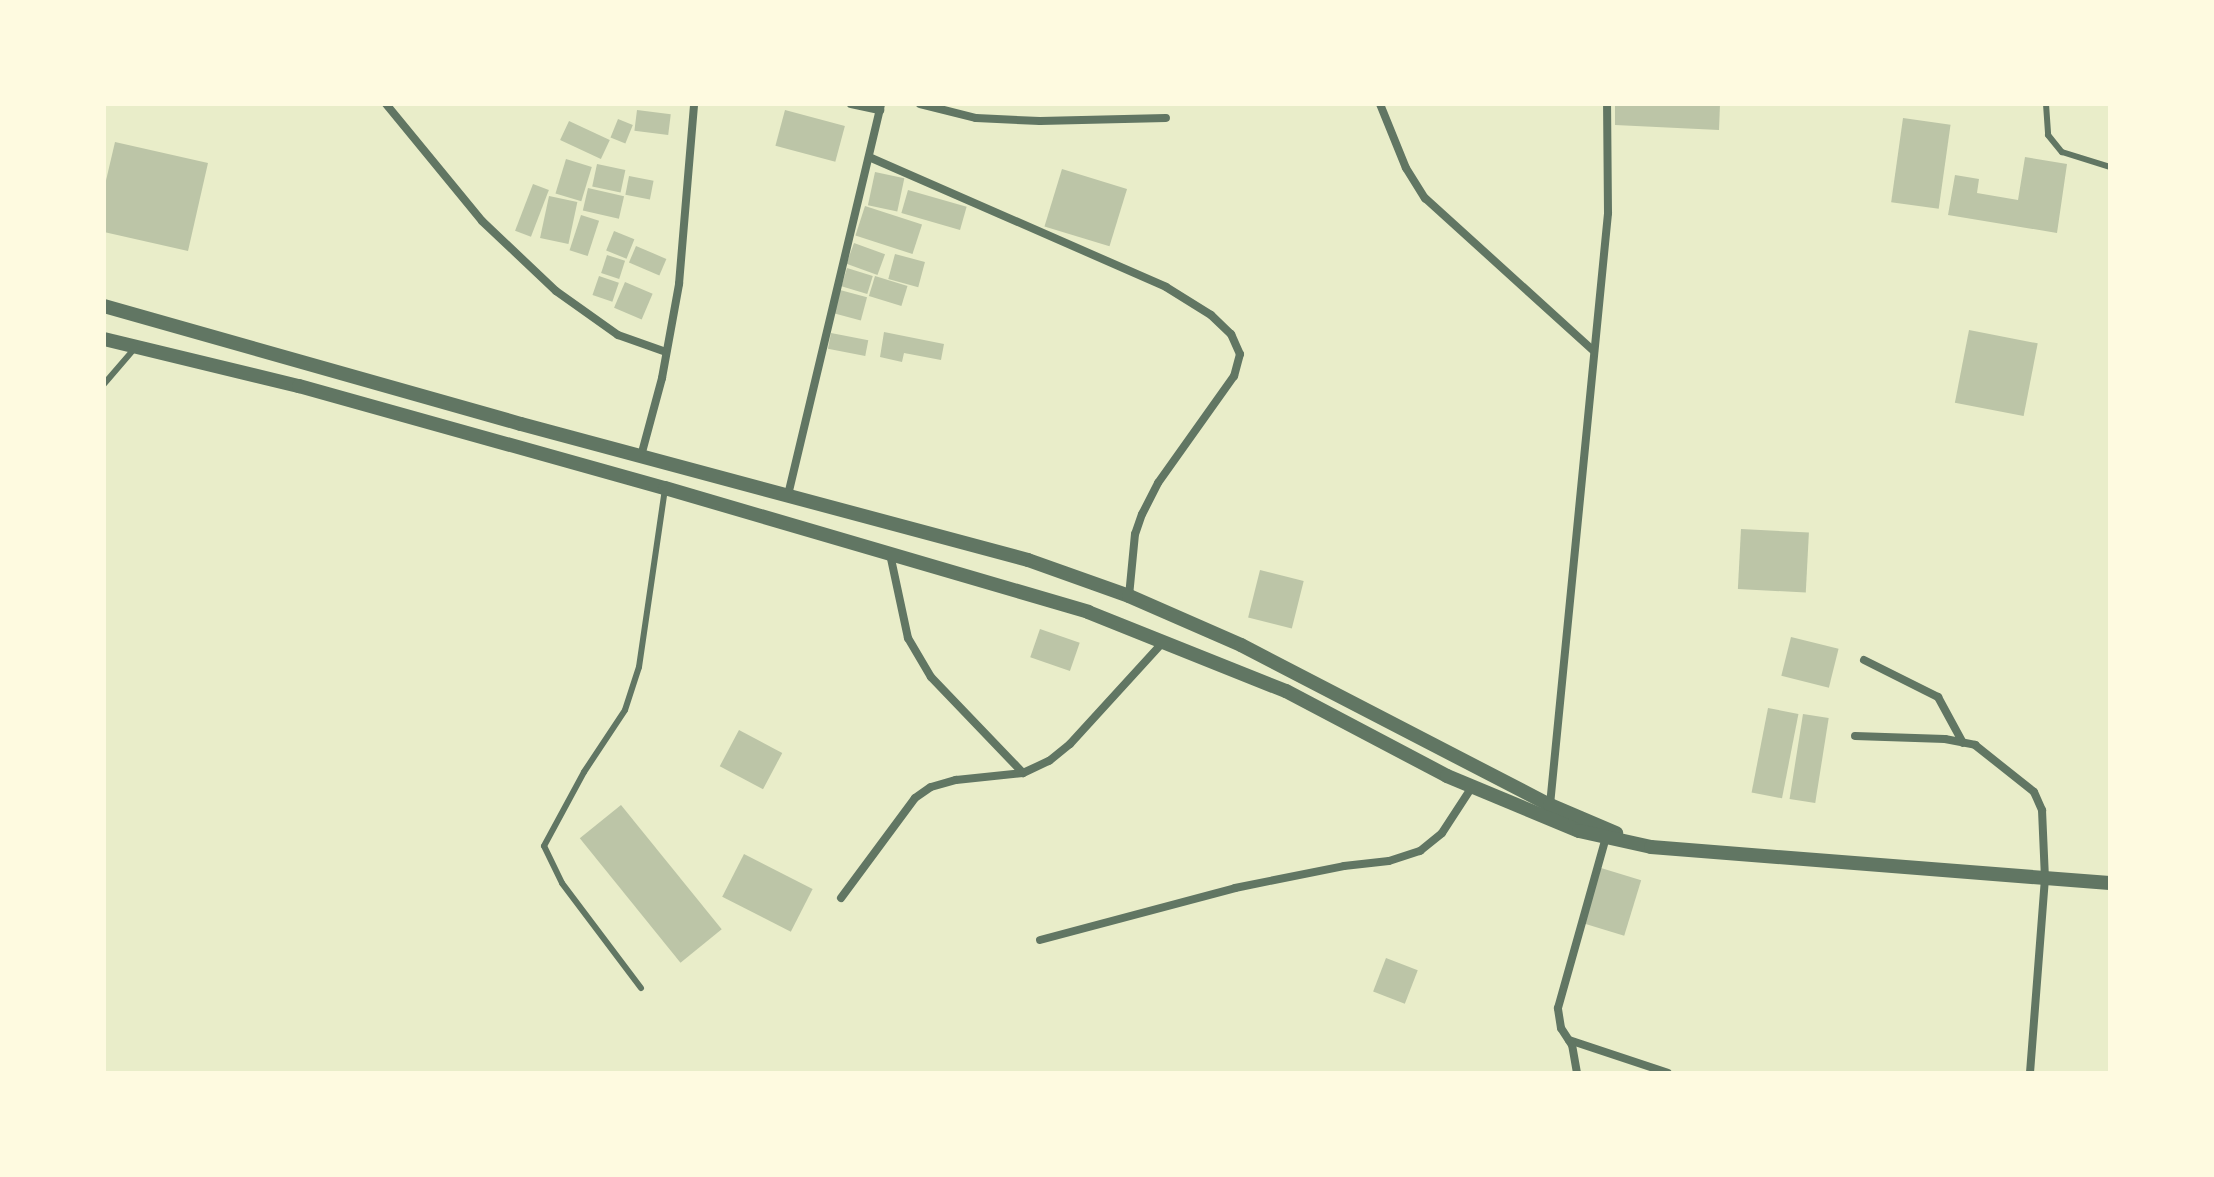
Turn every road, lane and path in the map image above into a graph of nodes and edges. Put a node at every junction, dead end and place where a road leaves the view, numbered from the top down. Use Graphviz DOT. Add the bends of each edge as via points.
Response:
graph roads {
  1 [pos="386,104"];
  2 [pos="694,104"];
  3 [pos="851,104"];
  4 [pos="920,104"];
  5 [pos="1380,104"];
  6 [pos="1607,104"];
  7 [pos="2046,104"];
  8 [pos="881,107"];
  9 [pos="1166,118"];
  10 [pos="869,157"];
  11 [pos="2110,167"];
  12 [pos="104,306"];
  13 [pos="104,339"];
  14 [pos="135,348"];
  15 [pos="1594,351"];
  16 [pos="666,352"];
  17 [pos="267,353"];
  18 [pos="256,376"];
  19 [pos="104,384"];
  20 [pos="641,456"];
  21 [pos="665,488"];
  22 [pos="788,495"];
  23 [pos="889,553"];
  24 [pos="1129,596"];
  25 [pos="1163,642"];
  26 [pos="1864,660"];
  27 [pos="1855,736"];
  28 [pos="1963,743"];
  29 [pos="1023,773"];
  30 [pos="1472,787"];
  31 [pos="1550,805"];
  32 [pos="1606,837"];
  33 [pos="1651,847"];
  34 [pos="2045,878"];
  35 [pos="2110,883"];
  36 [pos="841,898"];
  37 [pos="1040,940"];
  38 [pos="641,988"];
  39 [pos="1569,1039"];
  40 [pos="1577,1073"];
  41 [pos="1668,1073"];
  42 [pos="2030,1073"];
  1 -- 16 [label="street" via="482,221 556,291 618,335"];
  2 -- 16 [label="street" via="679,284"];
  3 -- 8 [label="street"];
  4 -- 9 [label="street" via="976,118"];
  5 -- 15 [label="street" via="1406,168 1425,198"];
  6 -- 15 [label="street" via="1608,213"];
  7 -- 11 [label="lane" via="2048,135 2062,152"];
  8 -- 10 [label="street"];
  10 -- 22 [label="street"];
  10 -- 24 [label="street" via="1166,287 1231,334 1240,354 1234,376 1142,514"];
  12 -- 17 [label="street"];
  13 -- 14 [label="street"];
  14 -- 18 [label="street"];
  14 -- 19 [label="lane"];
  15 -- 31 [label="street"];
  16 -- 20 [label="street"];
  17 -- 18 [label="street"];
  17 -- 20 [label="street"];
  18 -- 21 [label="street"];
  20 -- 22 [label="street"];
  21 -- 23 [label="street"];
  21 -- 38 [label="lane" via="639,667 625,710 544,846 562,883"];
  22 -- 24 [label="street" via="1028,560"];
  23 -- 25 [label="street" via="1088,612"];
  23 -- 29 [label="street" via="908,638 931,677"];
  24 -- 31 [label="street" via="1241,645"];
  25 -- 29 [label="street" via="1070,744"];
  25 -- 30 [label="street" via="1286,691"];
  26 -- 28 [label="street" via="1938,697"];
  27 -- 28 [label="street"];
  28 -- 34 [label="street" via="1975,745 2034,792 2042,810"];
  29 -- 36 [label="street" via="931,787 915,798"];
  30 -- 32 [label="street" via="1546,820"];
  30 -- 37 [label="street" via="1442,833 1420,851 1235,888"];
  31 -- 33 [label="street"];
  32 -- 33 [label="street"];
  32 -- 39 [label="street" via="1563,980 1558,1008"];
  33 -- 34 [label="street"];
  34 -- 35 [label="street"];
  34 -- 42 [label="street"];
  39 -- 40 [label="street"];
  39 -- 41 [label="street"];
}
